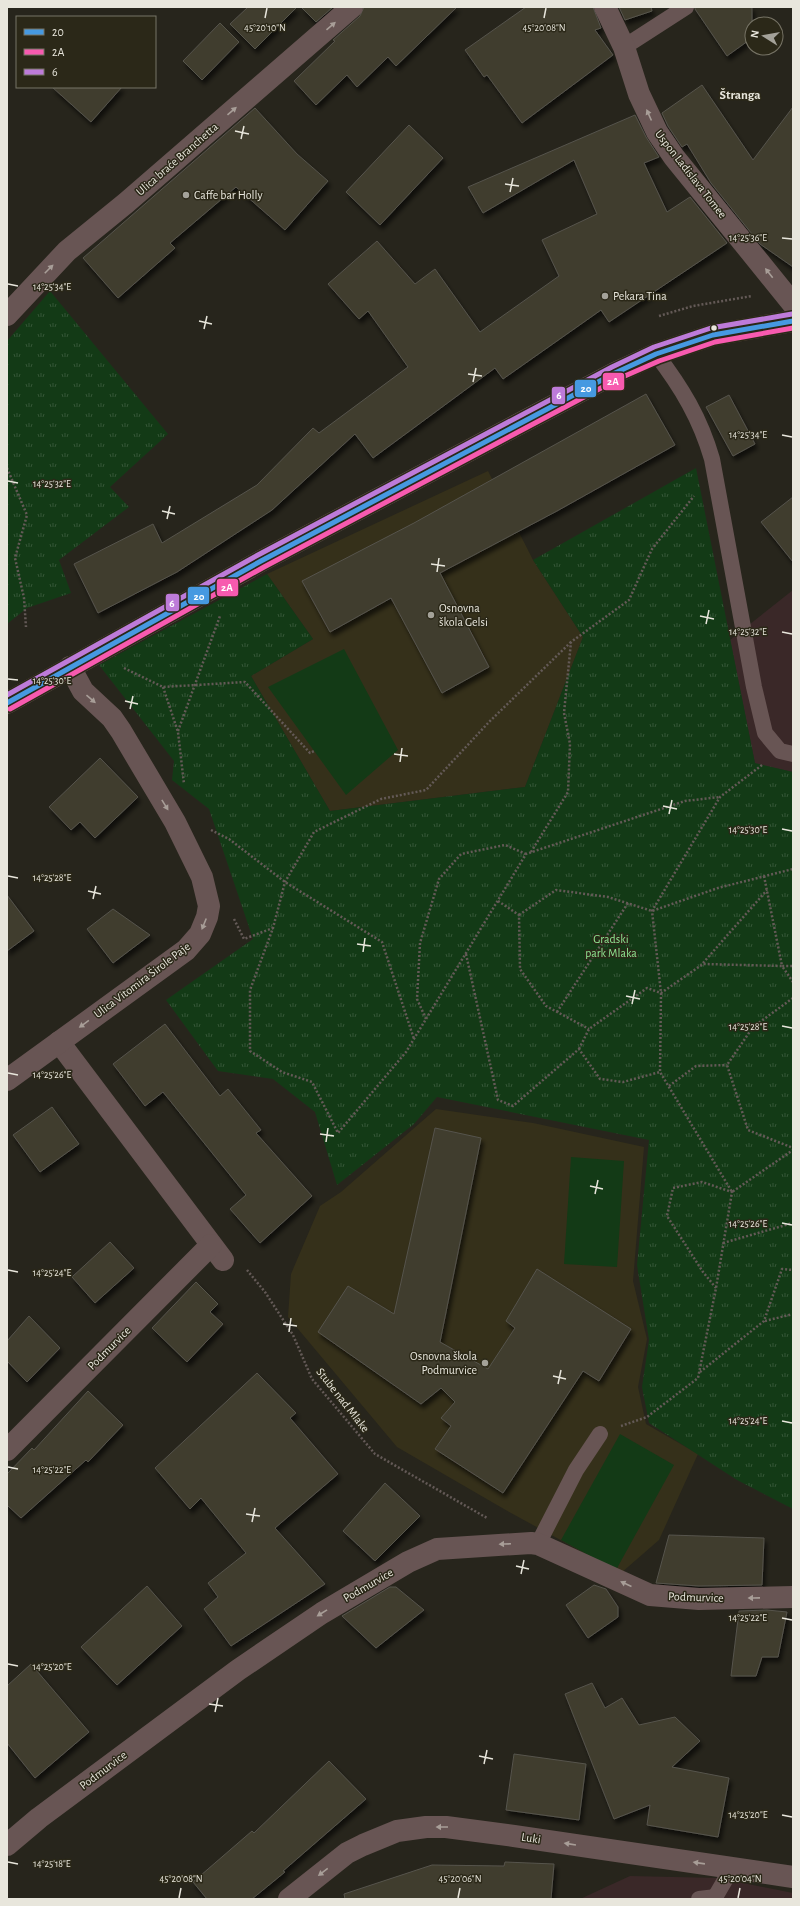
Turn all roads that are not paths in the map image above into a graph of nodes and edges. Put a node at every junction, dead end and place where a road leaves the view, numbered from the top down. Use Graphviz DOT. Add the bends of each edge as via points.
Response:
graph roads {
  1 [pos="352,7"];
  2 [pos="605,7"];
  3 [pos="686,7"];
  4 [pos="624,47"];
  5 [pos="793,304"];
  6 [pos="9,310"];
  7 [pos="793,321"];
  8 [pos="656,354"];
  9 [pos="70,667"];
  10 [pos="7,704"];
  11 [pos="786,752"];
  12 [pos="59,1042"];
  13 [pos="7,1080"];
  14 [pos="600,1434"];
  15 [pos="7,1450"];
  16 [pos="538,1544"];
  17 [pos="793,1598"];
  18 [pos="7,1845"];
  19 [pos="732,1868"];
  20 [pos="793,1877"];
  21 [pos="715,1898"];
  22 [pos="289,1899"];
  23 [pos="699,1899"];
  6 -- 1 [label="street, Ulica braće Branchetta, one-way" via="67,251"];
  2 -- 4 [label="street, Uspon Ladislava Tomee"];
  3 -- 4 [label="lane"];
  5 -- 4 [label="street, Uspon Ladislava Tomee, one-way" via="674,157 657,132 639,94"];
  7 -- 8 [label="main road" via="713,335"];
  8 -- 9 [label="main road" via="615,373 275,554"];
  8 -- 11 [label="lane" via="674,378 704,432 765,734"];
  9 -- 10 [label="main road"];
  9 -- 12 [label="street, Ulica Vitomira Širole Paje, one-way" via="83,691 112,718 175,822 202,877 209,906 205,925 186,950"];
  12 -- 13 [label="street, Ulica Vitomira Širole Paje"];
  12 -- 15 [label="street, Podmurvice" via="225,1257"];
  14 -- 16 [label="lane" via="576,1470"];
  17 -- 16 [label="street, Podmurvice, one-way" via="699,1599 650,1594"];
  16 -- 18 [label="street, Podmurvice, one-way" via="437,1549 408,1562 322,1613 238,1670 38,1818"];
  19 -- 20 [label="street, Luki"];
  19 -- 21 [label="lane"];
  19 -- 22 [label="street, Luki, one-way" via="446,1827 421,1828 397,1831 362,1844"];
  21 -- 23 [label="lane"];
}
